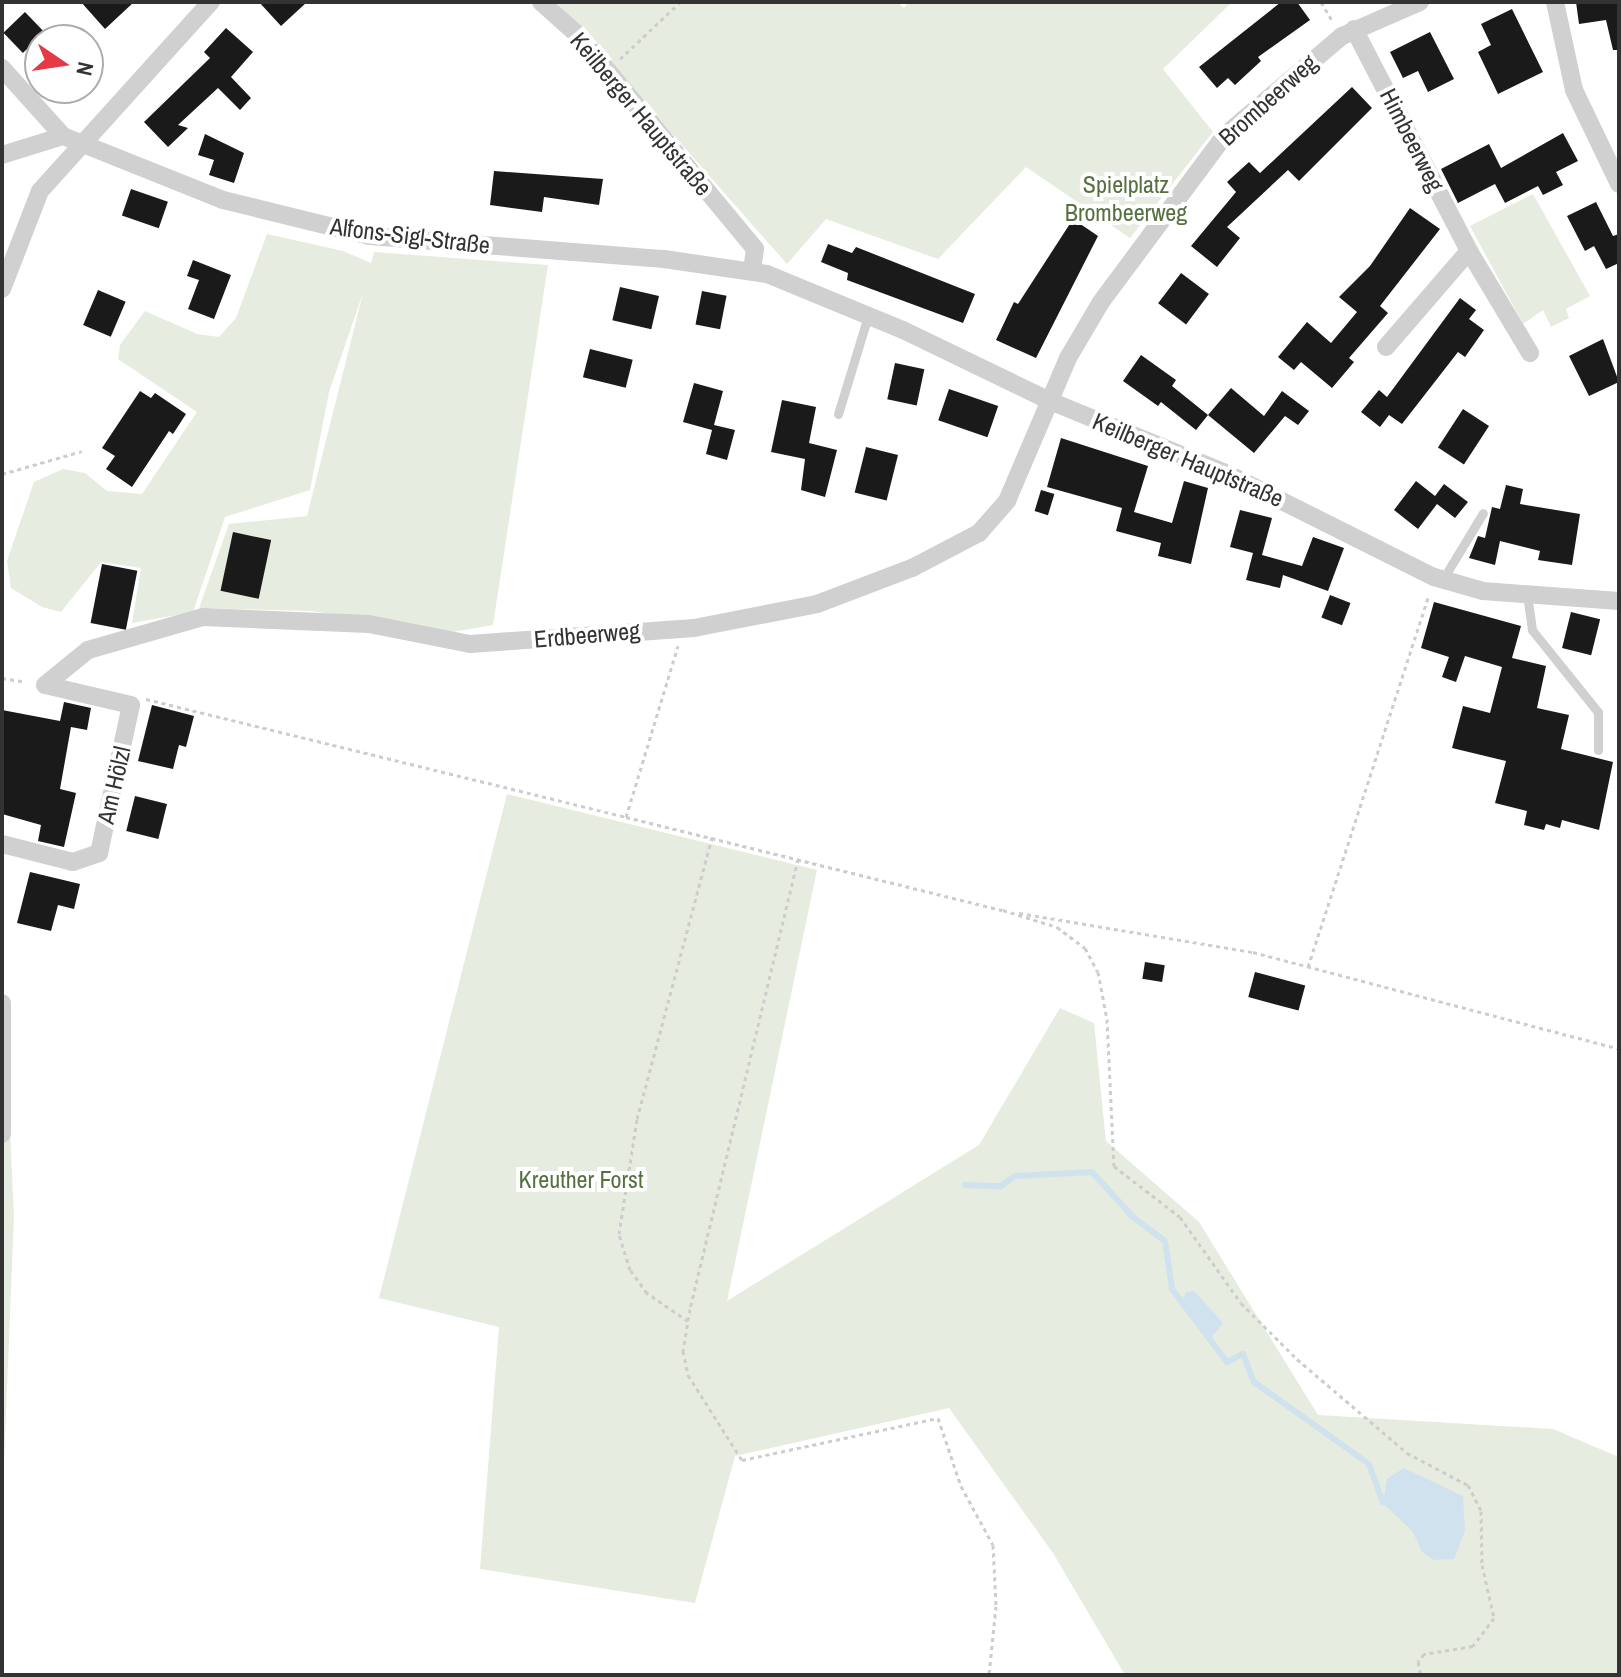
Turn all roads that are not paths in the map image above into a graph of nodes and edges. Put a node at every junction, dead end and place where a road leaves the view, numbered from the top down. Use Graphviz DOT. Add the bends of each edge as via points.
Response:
graph roads {
  1 [pos="211,2"];
  2 [pos="541,2"];
  3 [pos="1420,2"];
  4 [pos="1555,2"];
  5 [pos="1354,29"];
  6 [pos="2,68"];
  7 [pos="63,136"];
  8 [pos="85,141"];
  9 [pos="2,155"];
  10 [pos="1619,184"];
  11 [pos="1469,251"];
  12 [pos="760,273"];
  13 [pos="2,289"];
  14 [pos="868,316"];
  15 [pos="1386,347"];
  16 [pos="1530,353"];
  17 [pos="1050,401"];
  18 [pos="838,414"];
  19 [pos="1483,513"];
  20 [pos="1439,578"];
  21 [pos="1527,594"];
  22 [pos="1619,601"];
  23 [pos="131,705"];
  24 [pos="1598,750"];
  25 [pos="2,844"];
  26 [pos="2,1003"];
  27 [pos="2,1134"];
  1 -- 8 [label="street"];
  2 -- 12 [label="street, Keilberger Hauptstraße" via="609,70 676,160 755,249"];
  3 -- 5 [label="street, Brombeerweg"];
  4 -- 10 [label="street" via="1574,90"];
  5 -- 11 [label="street, Himbeerweg"];
  5 -- 17 [label="street, Brombeerweg" via="1277,86 1225,135 1101,302"];
  6 -- 7 [label="street"];
  7 -- 8 [label="street, Alfons-Sigl-Straße"];
  7 -- 9 [label="street"];
  8 -- 12 [label="street, Alfons-Sigl-Straße" via="223,200 370,236"];
  8 -- 13 [label="street" via="40,191"];
  11 -- 15 [label="street"];
  11 -- 16 [label="street, Himbeerweg"];
  12 -- 14 [label="street, Keilberger Hauptstraße"];
  14 -- 17 [label="street, Keilberger Hauptstraße"];
  14 -- 18 [label="lane"];
  17 -- 20 [label="street, Keilberger Hauptstraße" via="1228,474"];
  17 -- 23 [label="street, Erdbeerweg" via="1007,501 979,533 912,568 817,604 683,627 470,644 369,624 203,617 88,650 45,685"];
  19 -- 20 [label="lane"];
  20 -- 21 [label="street, Keilberger Hauptstraße" via="1483,591"];
  21 -- 22 [label="street, Keilberger Hauptstraße"];
  21 -- 24 [label="lane" via="1532,630 1598,712"];
  23 -- 25 [label="street, Am Hölzl" via="99,853 73,862"];
  26 -- 27 [label="street"];
}
